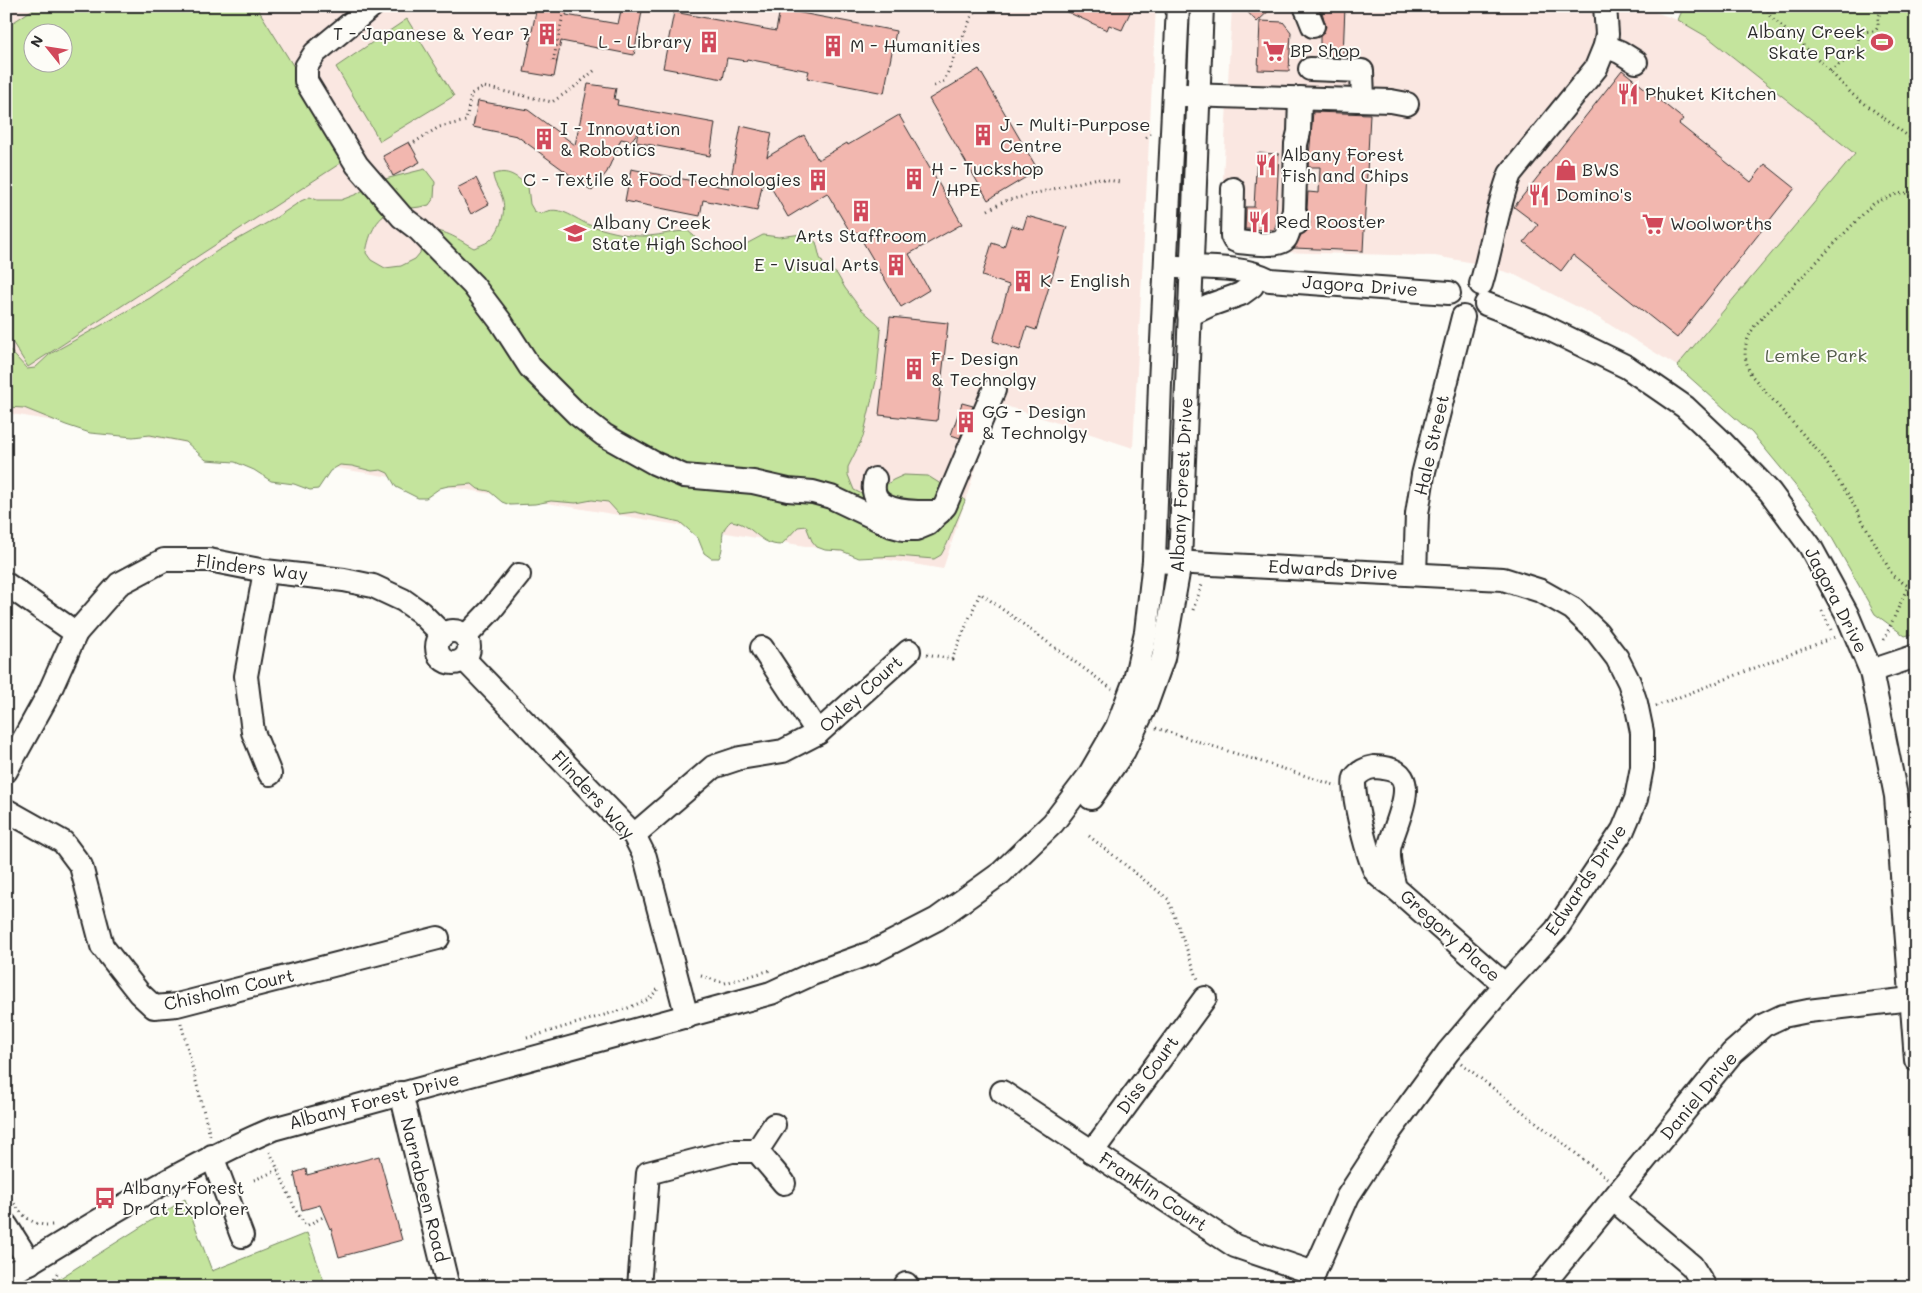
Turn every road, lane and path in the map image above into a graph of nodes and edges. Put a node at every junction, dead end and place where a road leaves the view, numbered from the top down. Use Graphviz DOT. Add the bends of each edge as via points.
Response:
graph roads {
  1 [pos="372,6"];
  2 [pos="564,6"];
  3 [pos="976,6"];
  4 [pos="1178,6"];
  5 [pos="1202,6"];
  6 [pos="1605,6"];
  7 [pos="1766,6"];
  8 [pos="1876,6"];
  9 [pos="1906,6"];
  10 [pos="1882,10"];
  11 [pos="1605,46"];
  12 [pos="557,62"];
  13 [pos="1636,62"];
  14 [pos="1310,69"];
  15 [pos="595,70"];
  16 [pos="1830,71"];
  17 [pos="934,86"];
  18 [pos="1174,95"];
  19 [pos="1199,95"];
  20 [pos="1300,98"];
  21 [pos="1363,100"];
  22 [pos="1407,104"];
  23 [pos="1916,142"];
  24 [pos="410,145"];
  25 [pos="1120,182"];
  26 [pos="1233,189"];
  27 [pos="1916,192"];
  28 [pos="988,210"];
  29 [pos="1166,275"];
  30 [pos="1191,275"];
  31 [pos="1261,283"];
  32 [pos="1449,293"];
  33 [pos="1483,294"];
  34 [pos="1463,317"];
  35 [pos="1189,323"];
  36 [pos="1161,356"];
  37 [pos="994,390"];
  38 [pos="875,479"];
  39 [pos="940,512"];
  40 [pos="1154,561"];
  41 [pos="1180,562"];
  42 [pos="264,571"];
  43 [pos="1415,574"];
  44 [pos="519,576"];
  45 [pos="6,584"];
  46 [pos="1908,586"];
  47 [pos="1916,588"];
  48 [pos="1821,609"];
  49 [pos="76,633"];
  50 [pos="443,635"];
  51 [pos="466,636"];
  52 [pos="1884,640"];
  53 [pos="762,648"];
  54 [pos="909,651"];
  55 [pos="1916,656"];
  56 [pos="464,659"];
  57 [pos="1871,671"];
  58 [pos="1116,682"];
  59 [pos="1113,689"];
  60 [pos="1110,697"];
  61 [pos="1653,707"];
  62 [pos="1156,728"];
  63 [pos="818,733"];
  64 [pos="6,770"];
  65 [pos="270,774"];
  66 [pos="1354,791"];
  67 [pos="6,810"];
  68 [pos="634,835"];
  69 [pos="1089,836"];
  70 [pos="1395,888"];
  71 [pos="438,938"];
  72 [pos="777,969"];
  73 [pos="701,976"];
  74 [pos="1505,985"];
  75 [pos="771,993"];
  76 [pos="1205,998"];
  77 [pos="1912,999"];
  78 [pos="177,1005"];
  79 [pos="687,1017"];
  80 [pos="1916,1060"];
  81 [pos="1460,1062"];
  82 [pos="1002,1092"];
  83 [pos="401,1093"];
  84 [pos="774,1125"];
  85 [pos="211,1146"];
  86 [pos="757,1151"];
  87 [pos="270,1152"];
  88 [pos="1092,1152"];
  89 [pos="278,1170"];
  90 [pos="254,1180"];
  91 [pos="784,1183"];
  92 [pos="1614,1200"];
  93 [pos="325,1216"];
  94 [pos="6,1225"];
  95 [pos="242,1236"];
  96 [pos="30,1263"];
  97 [pos="59,1270"];
  98 [pos="6,1277"];
  99 [pos="1312,1280"];
  100 [pos="49,1287"];
  101 [pos="448,1287"];
  102 [pos="639,1287"];
  103 [pos="1541,1287"];
  104 [pos="1705,1287"];
  1 -- 39 [label="street" via="315,52 306,67 306,81 357,164 402,218 419,230 473,285 530,367 576,414 604,435 684,476 753,482 813,492 903,528 916,529"];
  2 -- 12 [label="path" via="553,62"];
  3 -- 17 [label="path" via="944,81"];
  4 -- 18 [label="street, Albany Forest Drive"];
  5 -- 19 [label="street, Albany Forest Drive"];
  6 -- 11 [label="street"];
  7 -- 16 [label="path" via="1770,16"];
  8 -- 10 [label="path"];
  9 -- 10 [label="path"];
  10 -- 16 [label="path" via="1878,27 1874,31 1860,32 1855,54"];
  11 -- 13 [label="street"];
  11 -- 33 [label="street" via="1591,76 1510,174 1504,189"];
  14 -- 21 [label="street" via="1362,71"];
  15 -- 24 [label="path" via="552,102 484,87 471,94 466,120 439,127"];
  16 -- 23 [label="path" via="1852,94"];
  18 -- 19 [label="street"];
  18 -- 29 [label="street, Albany Forest Drive"];
  19 -- 20 [label="street"];
  19 -- 30 [label="street, Albany Forest Drive"];
  20 -- 21 [label="street"];
  20 -- 26 [label="street" via="1292,132 1296,144 1295,221 1283,242 1234,240"];
  21 -- 22 [label="street"];
  25 -- 28 [label="path" via="1097,178 1005,200"];
  27 -- 46 [label="path" via="1897,194 1874,203 1756,324 1745,347 1745,362 1751,375 1822,456 1850,498 1893,576"];
  29 -- 30 [label="street, Jagora Drive"];
  29 -- 36 [label="street, Albany Forest Drive"];
  30 -- 31 [label="street, Jagora Drive" via="1260,274"];
  30 -- 35 [label="street, Albany Forest Drive"];
  31 -- 32 [label="street, Jagora Drive"];
  31 -- 35 [label="street" via="1210,305"];
  32 -- 33 [label="street" via="1460,280 1475,280"];
  32 -- 34 [label="street" via="1450,308"];
  33 -- 34 [label="street" via="1480,313"];
  33 -- 57 [label="street, Jagora Drive" via="1627,367 1685,407 1721,440 1770,492 1810,546 1847,614"];
  34 -- 43 [label="street, Hale Street" via="1424,475 1417,514"];
  35 -- 36 [label="street" via="1176,341 1171,355"];
  35 -- 41 [label="street, Albany Forest Drive"];
  36 -- 40 [label="street, Albany Forest Drive"];
  37 -- 39 [label="street"];
  38 -- 39 [label="street" via="874,491 887,506 906,512"];
  40 -- 41 [label="street, Edwards Drive"];
  40 -- 75 [label="street, Albany Forest Drive" via="1146,632 1135,680 1117,727 1088,777 1053,823 1001,873 937,919 873,952"];
  41 -- 43 [label="street, Edwards Drive"];
  41 -- 75 [label="street, Albany Forest Drive" via="1163,658 1146,705 1124,751 1078,815 1046,851 974,912 928,940 813,990"];
  42 -- 49 [label="street, Flinders Way" via="209,560 164,560 119,584"];
  42 -- 50 [label="street, Flinders Way" via="373,586 404,600"];
  42 -- 65 [label="street" via="246,676 253,732"];
  43 -- 74 [label="street, Edwards Drive" via="1503,579 1541,591 1573,609 1617,658 1636,703 1642,732 1642,767 1636,800 1623,830 1556,930"];
  44 -- 51 [label="street"];
  45 -- 49 [label="street"];
  46 -- 47 [label="path"];
  46 -- 52 [label="path"];
  48 -- 61 [label="path" via="1835,637"];
  49 -- 64 [label="street, Flinders Way" via="48,695"];
  50 -- 51 [label="street" via="453,631"];
  50 -- 56 [label="street" via="437,646 440,657 450,663"];
  51 -- 56 [label="street" via="470,647"];
  53 -- 63 [label="street"];
  54 -- 59 [label="path" via="952,659 980,593"];
  54 -- 63 [label="street, Oxley Court"];
  55 -- 57 [label="street"];
  56 -- 68 [label="street, Flinders Way"];
  57 -- 77 [label="street, Jagora Drive" via="1896,796"];
  58 -- 59 [label="path"];
  59 -- 60 [label="path"];
  62 -- 66 [label="path"];
  63 -- 68 [label="street, Oxley Court" via="783,750 713,767"];
  66 -- 70 [label="street, Gregory Place" via="1370,860 1378,875"];
  66 -- 70 [label="street, Gregory Place" via="1355,778 1364,770 1376,767 1400,774 1405,784 1404,803 1389,848 1389,867"];
  67 -- 78 [label="street, Chisholm Court" via="63,842 81,866 102,946 154,1007"];
  68 -- 79 [label="street, Flinders Way" via="645,858"];
  69 -- 76 [label="path" via="1168,899"];
  70 -- 74 [label="street, Gregory Place"];
  71 -- 78 [label="street, Chisholm Court"];
  72 -- 73 [label="path" via="725,983"];
  74 -- 99 [label="street, Edwards Drive" via="1448,1052 1391,1130 1348,1196"];
  75 -- 79 [label="street, Albany Forest Drive"];
  76 -- 88 [label="street, Diss Court"];
  77 -- 80 [label="street, Jagora Drive"];
  77 -- 92 [label="street, Daniel Drive" via="1808,1011 1784,1016 1764,1026 1732,1054"];
  78 -- 85 [label="path"];
  79 -- 83 [label="street, Albany Forest Drive"];
  81 -- 92 [label="path" via="1608,1179"];
  82 -- 88 [label="street, Franklin Court"];
  83 -- 85 [label="street, Albany Forest Drive"];
  83 -- 101 [label="street, Narrabeen Road"];
  84 -- 86 [label="street"];
  85 -- 95 [label="street"];
  85 -- 96 [label="street, Albany Forest Drive"];
  86 -- 91 [label="street"];
  86 -- 102 [label="street" via="732,1151 648,1173"];
  87 -- 89 [label="path"];
  88 -- 99 [label="street, Franklin Court" via="1234,1246"];
  89 -- 90 [label="path"];
  89 -- 93 [label="path" via="306,1226"];
  92 -- 103 [label="street, Daniel Drive"];
  92 -- 104 [label="street" via="1692,1266"];
  94 -- 96 [label="street"];
  96 -- 98 [label="street, Albany Forest Drive"];
  97 -- 100 [label="path"];
}
